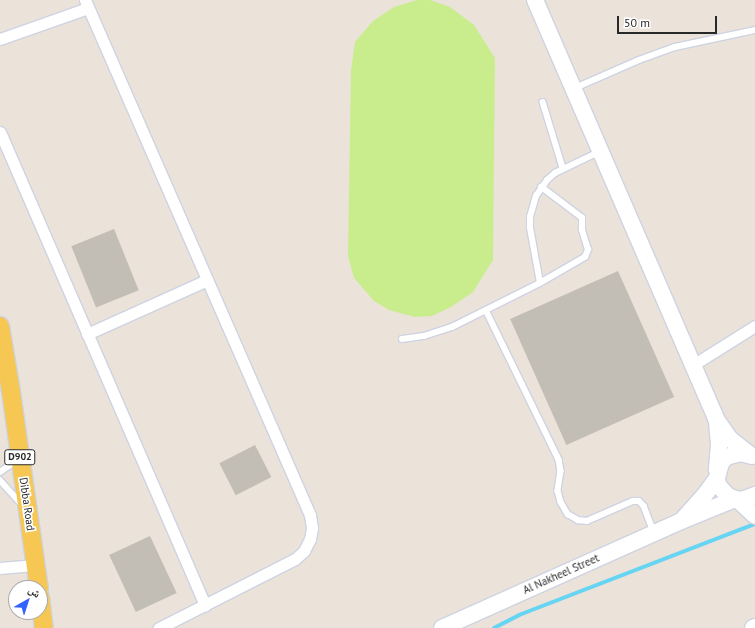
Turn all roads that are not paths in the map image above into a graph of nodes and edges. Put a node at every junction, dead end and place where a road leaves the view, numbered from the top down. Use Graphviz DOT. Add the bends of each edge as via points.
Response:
graph roads {
  1 [pos="535,0"];
  2 [pos="86,4"];
  3 [pos="755,30"];
  4 [pos="0,39"];
  5 [pos="573,89"];
  6 [pos="543,102"];
  7 [pos="0,132"];
  8 [pos="600,152"];
  9 [pos="563,168"];
  10 [pos="541,187"];
  11 [pos="207,280"];
  12 [pos="540,283"];
  13 [pos="486,310"];
  14 [pos="0,326"];
  15 [pos="755,326"];
  16 [pos="88,334"];
  17 [pos="402,339"];
  18 [pos="692,365"];
  19 [pos="716,419"];
  20 [pos="20,452"];
  21 [pos="753,456"];
  22 [pos="0,472"];
  23 [pos="717,474"];
  24 [pos="0,480"];
  25 [pos="755,495"];
  26 [pos="737,500"];
  27 [pos="27,512"];
  28 [pos="755,516"];
  29 [pos="681,521"];
  30 [pos="654,533"];
  31 [pos="36,565"];
  32 [pos="0,568"];
  33 [pos="38,580"];
  34 [pos="205,605"];
  35 [pos="159,628"];
  36 [pos="442,628"];
  1 -- 5 [label="street"];
  2 -- 4 [label="street"];
  2 -- 11 [label="street"];
  3 -- 5 [label="lane" via="675,47"];
  5 -- 8 [label="street"];
  6 -- 9 [label="lane"];
  7 -- 16 [label="street"];
  8 -- 9 [label="lane"];
  8 -- 18 [label="street"];
  9 -- 10 [label="lane"];
  10 -- 12 [label="lane" via="532,206 530,228"];
  10 -- 12 [label="lane" via="582,218 582,230 588,250 582,260"];
  11 -- 16 [label="street"];
  11 -- 34 [label="street" via="310,515 312,528 304,551 295,560"];
  12 -- 13 [label="lane"];
  13 -- 17 [label="lane" via="438,332"];
  13 -- 30 [label="lane" via="559,460 561,472 558,491 568,514 578,520 587,521 633,501 639,501 644,506"];
  14 -- 20 [label="main road, Dibba Road / D902"];
  15 -- 18 [label="street"];
  16 -- 34 [label="street"];
  18 -- 19 [label="street"];
  19 -- 21 [label="street" via="730,438"];
  19 -- 23 [label="street" via="719,445"];
  20 -- 22 [label="lane" via="12,464"];
  20 -- 27 [label="main road, Dibba Road / D902"];
  21 -- 23 [label="street, Al Nakheel Street" via="733,454 723,460"];
  23 -- 26 [label="street" via="722,491"];
  23 -- 29 [label="street, Al Nakheel Street" via="704,496"];
  24 -- 27 [label="lane"];
  25 -- 26 [label="street, Al Nakheel Street"];
  26 -- 28 [label="street"];
  26 -- 29 [label="street, Al Nakheel Street"];
  27 -- 31 [label="main road, Dibba Road / D902"];
  29 -- 30 [label="street, Al Nakheel Street"];
  30 -- 36 [label="street, Al Nakheel Street"];
  31 -- 32 [label="street"];
  31 -- 33 [label="main road, Dibba Road / D902"];
  34 -- 35 [label="street"];
}
